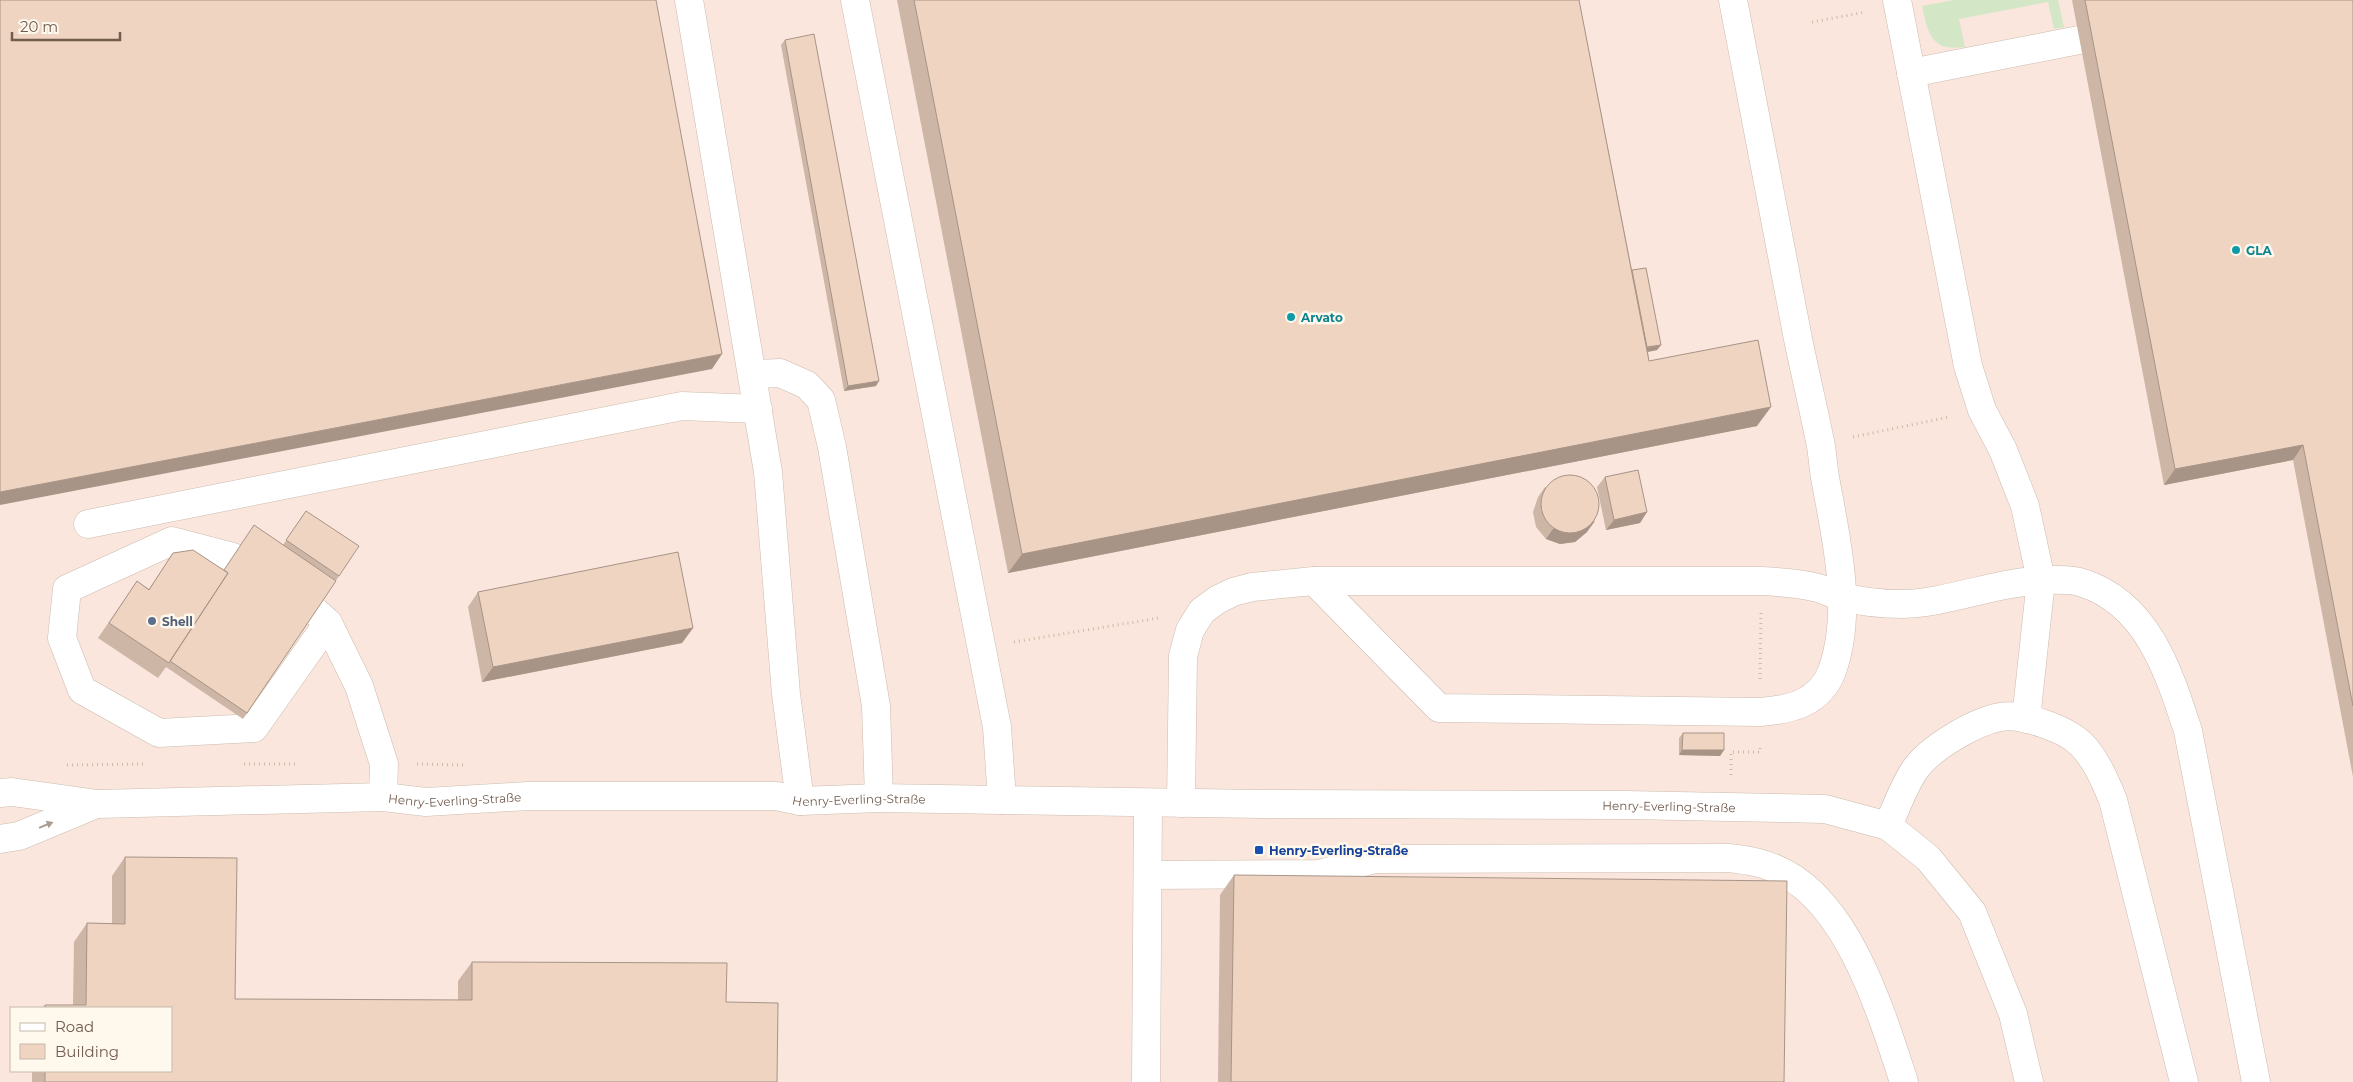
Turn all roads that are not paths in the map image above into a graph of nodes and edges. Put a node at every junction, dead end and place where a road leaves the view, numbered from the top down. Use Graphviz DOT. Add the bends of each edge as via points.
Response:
graph roads {
  1 [pos="689,0"];
  2 [pos="856,0"];
  3 [pos="1733,0"];
  4 [pos="1897,0"];
  5 [pos="2079,40"];
  6 [pos="1911,73"];
  7 [pos="752,374"];
  8 [pos="758,409"];
  9 [pos="88,524"];
  10 [pos="233,557"];
  11 [pos="2041,580"];
  12 [pos="1314,581"];
  13 [pos="1841,597"];
  14 [pos="2026,719"];
  15 [pos="0,793"];
  16 [pos="383,797"];
  17 [pos="879,798"];
  18 [pos="1002,800"];
  19 [pos="800,801"];
  20 [pos="1148,803"];
  21 [pos="1181,803"];
  22 [pos="98,804"];
  23 [pos="1888,826"];
  24 [pos="0,839"];
  25 [pos="1148,875"];
  26 [pos="1146,1082"];
  27 [pos="1904,1082"];
  28 [pos="2029,1082"];
  29 [pos="2184,1082"];
  30 [pos="2256,1082"];
  1 -- 7 [label="street"];
  2 -- 18 [label="street" via="997,727"];
  3 -- 13 [label="street" via="1798,341 1821,444 1840,566"];
  4 -- 6 [label="street"];
  5 -- 6 [label="street"];
  6 -- 11 [label="street" via="1968,366 1982,410 2003,450 2025,506"];
  7 -- 8 [label="street"];
  7 -- 17 [label="street" via="780,373 807,386 821,400 832,447 876,706"];
  8 -- 9 [label="street" via="682,406"];
  8 -- 19 [label="street" via="768,472 786,694"];
  10 -- 16 [label="street" via="172,541 67,589 62,638 82,690 159,733 254,728 321,617 359,686 384,764"];
  11 -- 13 [label="street" via="1904,604"];
  11 -- 14 [label="street"];
  11 -- 30 [label="street" via="2082,582 2109,596 2136,618 2157,647 2188,731"];
  12 -- 13 [label="street" via="1761,581 1818,588"];
  12 -- 13 [label="street" via="1439,708 1788,710 1814,696 1831,672 1840,639"];
  12 -- 21 [label="street" via="1252,587 1217,600 1202,611 1190,630 1183,656"];
  14 -- 23 [label="street" via="2000,717 1961,731 1937,749 1915,770"];
  14 -- 29 [label="street" via="2058,729 2081,744 2100,771 2113,800"];
  15 -- 22 [label="street, Henry-Everling-Straße"];
  16 -- 19 [label="street, Henry-Everling-Straße" via="426,802 528,796 776,796"];
  16 -- 22 [label="street, Henry-Everling-Straße"];
  17 -- 18 [label="street, Henry-Everling-Straße"];
  17 -- 19 [label="street, Henry-Everling-Straße"];
  18 -- 20 [label="street, Henry-Everling-Straße"];
  20 -- 21 [label="street, Henry-Everling-Straße"];
  20 -- 25 [label="street"];
  21 -- 23 [label="street, Henry-Everling-Straße" via="1825,809"];
  24 -- 22 [label="street, Henry-Everling-Straße, one-way" via="19,836"];
  23 -- 28 [label="street, Henry-Everling-Straße" via="1928,858 1972,912 2013,1014"];
  25 -- 26 [label="street"];
  25 -- 27 [label="street" via="1318,874 1375,859 1729,858 1757,862 1784,873 1814,895 1851,944 1881,1011"];
}
